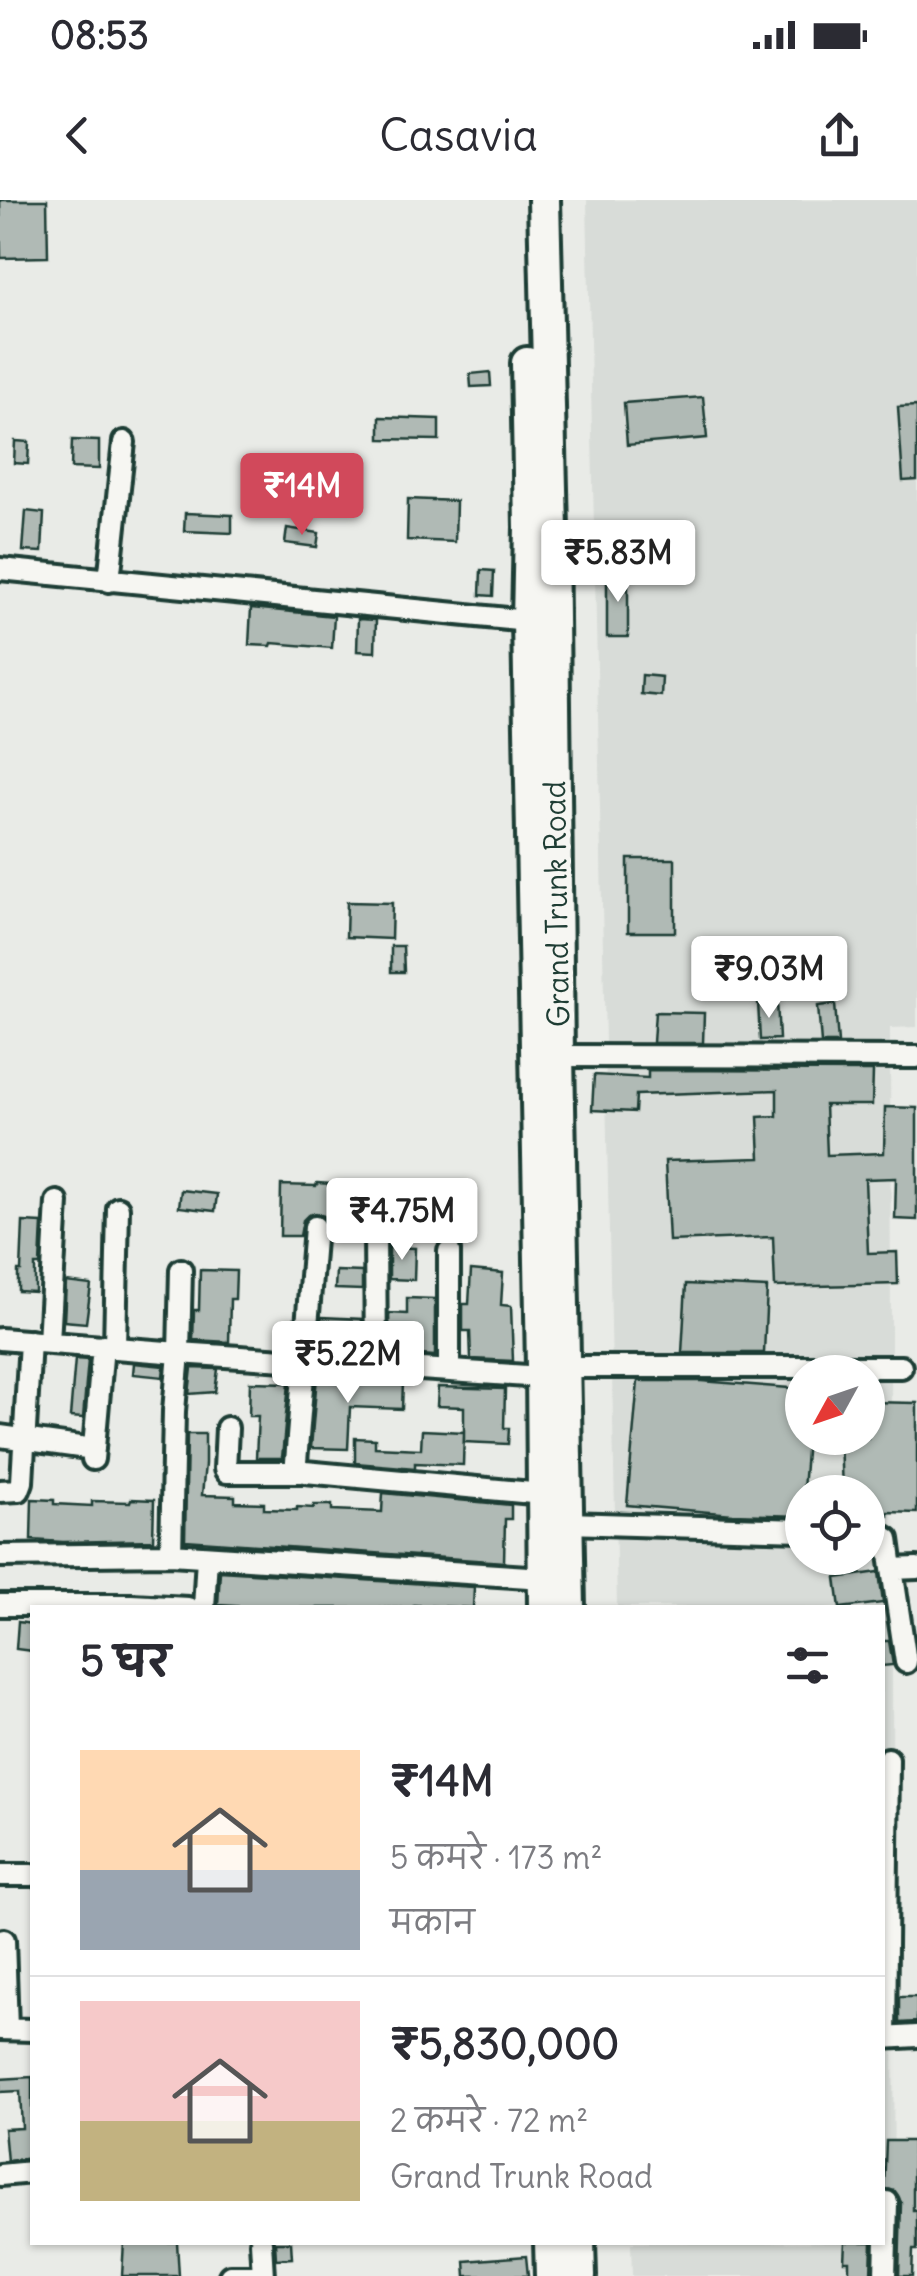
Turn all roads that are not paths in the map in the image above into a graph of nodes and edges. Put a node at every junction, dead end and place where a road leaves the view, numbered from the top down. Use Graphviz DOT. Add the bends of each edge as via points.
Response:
graph roads {
  1 [pos="524,200"];
  2 [pos="544,200"];
  3 [pos="124,442"];
  4 [pos="0,569"];
  5 [pos="109,580"];
  6 [pos="528,621"];
  7 [pos="558,1056"];
  8 [pos="917,1057"];
  9 [pos="57,1202"];
  10 [pos="118,1208"];
  11 [pos="314,1227"];
  12 [pos="376,1230"];
  13 [pos="450,1251"];
  14 [pos="181,1270"];
  15 [pos="0,1339"];
  16 [pos="40,1342"];
  17 [pos="109,1346"];
  18 [pos="179,1354"];
  19 [pos="305,1360"];
  20 [pos="376,1365"];
  21 [pos="901,1367"];
  22 [pos="449,1370"];
  23 [pos="553,1372"];
  24 [pos="227,1428"];
  25 [pos="0,1436"];
  26 [pos="23,1439"];
  27 [pos="301,1472"];
  28 [pos="0,1492"];
  29 [pos="543,1494"];
  30 [pos="567,1523"];
  31 [pos="785,1529"];
  32 [pos="885,1537"];
  33 [pos="171,1554"];
  34 [pos="0,1556"];
  35 [pos="207,1557"];
  36 [pos="917,1568"];
  37 [pos="892,1569"];
  38 [pos="544,1593"];
  39 [pos="0,1605"];
  40 [pos="30,1605"];
  41 [pos="204,1605"];
  42 [pos="569,1605"];
  43 [pos="906,1662"];
  44 [pos="888,1759"];
  45 [pos="30,1875"];
  46 [pos="0,1876"];
  47 [pos="4,1940"];
  48 [pos="885,1968"];
  49 [pos="4,2029"];
  50 [pos="30,2030"];
  51 [pos="917,2036"];
  52 [pos="885,2038"];
  53 [pos="30,2172"];
  54 [pos="0,2175"];
  55 [pos="887,2202"];
  56 [pos="261,2245"];
  57 [pos="550,2245"];
  58 [pos="580,2245"];
  59 [pos="230,2276"];
  60 [pos="551,2276"];
  61 [pos="580,2276"];
  62 [pos="885,2276"];
  1 -- 6 [label="highway, Grand Trunk Road"];
  2 -- 7 [label="highway, Grand Trunk Road"];
  3 -- 5 [label="street"];
  4 -- 5 [label="street"];
  5 -- 6 [label="street"];
  6 -- 23 [label="highway, Grand Trunk Road"];
  7 -- 8 [label="street"];
  7 -- 23 [label="highway, Grand Trunk Road"];
  9 -- 16 [label="street"];
  10 -- 17 [label="street"];
  11 -- 19 [label="street"];
  12 -- 20 [label="street"];
  13 -- 22 [label="street"];
  14 -- 18 [label="street"];
  15 -- 16 [label="street"];
  16 -- 17 [label="street"];
  16 -- 26 [label="street"];
  17 -- 18 [label="street"];
  17 -- 26 [label="street" via="93,1454"];
  18 -- 19 [label="street"];
  18 -- 33 [label="street"];
  19 -- 20 [label="street"];
  19 -- 27 [label="street" via="296,1462"];
  20 -- 22 [label="street"];
  21 -- 23 [label="street"];
  22 -- 23 [label="street"];
  23 -- 29 [label="highway, Grand Trunk Road"];
  23 -- 30 [label="highway, Grand Trunk Road"];
  24 -- 27 [label="street" via="227,1472"];
  25 -- 26 [label="street"];
  26 -- 28 [label="street" via="21,1488"];
  27 -- 29 [label="street"];
  29 -- 38 [label="highway, Grand Trunk Road"];
  30 -- 31 [label="street"];
  30 -- 42 [label="highway, Grand Trunk Road"];
  32 -- 37 [label="street"];
  33 -- 34 [label="street"];
  33 -- 35 [label="street"];
  35 -- 38 [label="street"];
  35 -- 41 [label="street"];
  36 -- 37 [label="street"];
  37 -- 43 [label="street"];
  39 -- 40 [label="street"];
  44 -- 48 [label="street"];
  45 -- 46 [label="street"];
  47 -- 49 [label="street"];
  49 -- 50 [label="street"];
  51 -- 52 [label="street"];
  53 -- 54 [label="street"];
  55 -- 62 [label="street"];
  56 -- 59 [label="street" via="263,2276"];
  57 -- 60 [label="highway"];
  58 -- 61 [label="highway"];
}
